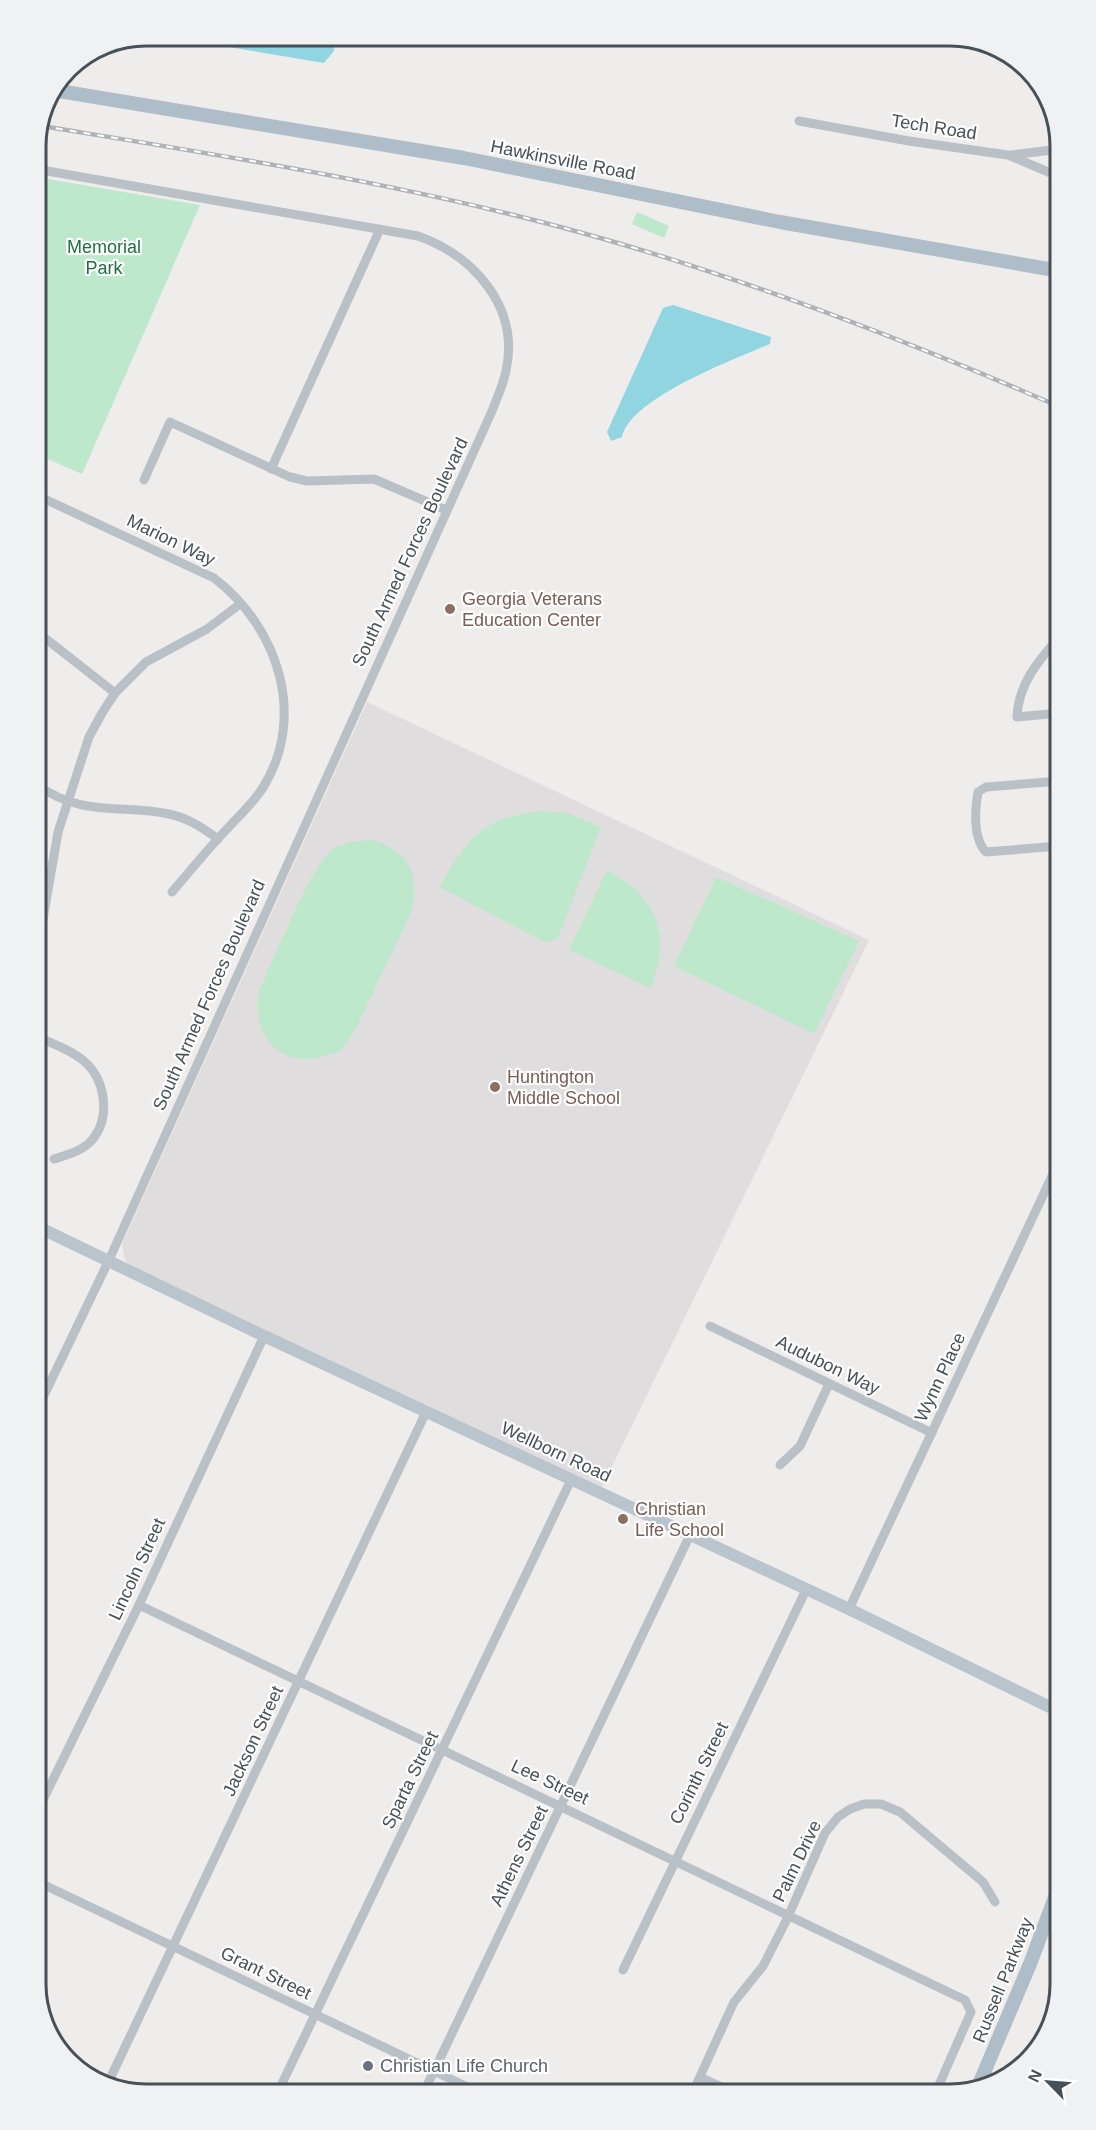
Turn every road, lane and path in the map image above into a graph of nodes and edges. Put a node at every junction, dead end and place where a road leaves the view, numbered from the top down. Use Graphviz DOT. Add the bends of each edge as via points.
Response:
graph roads {
  1 [pos="63,92"];
  2 [pos="799,121"];
  3 [pos="1050,150"];
  4 [pos="1008,155"];
  5 [pos="47,171"];
  6 [pos="1050,173"];
  7 [pos="380,229"];
  8 [pos="1050,269"];
  9 [pos="271,469"];
  10 [pos="144,480"];
  11 [pos="47,500"];
  12 [pos="446,510"];
  13 [pos="240,604"];
  14 [pos="47,639"];
  15 [pos="1050,647"];
  16 [pos="115,693"];
  17 [pos="1050,714"];
  18 [pos="1050,782"];
  19 [pos="47,789"];
  20 [pos="69,800"];
  21 [pos="218,839"];
  22 [pos="1050,847"];
  23 [pos="172,892"];
  24 [pos="47,896"];
  25 [pos="47,1041"];
  26 [pos="54,1159"];
  27 [pos="1050,1180"];
  28 [pos="46,1231"];
  29 [pos="109,1260"];
  30 [pos="710,1326"];
  31 [pos="264,1336"];
  32 [pos="830,1384"];
  33 [pos="46,1391"];
  34 [pos="426,1412"];
  35 [pos="932,1433"];
  36 [pos="780,1465"];
  37 [pos="571,1479"];
  38 [pos="690,1535"];
  39 [pos="806,1590"];
  40 [pos="139,1605"];
  41 [pos="849,1609"];
  42 [pos="299,1681"];
  43 [pos="1050,1707"];
  44 [pos="443,1750"];
  45 [pos="46,1794"];
  46 [pos="561,1806"];
  47 [pos="675,1860"];
  48 [pos="46,1886"];
  49 [pos="995,1902"];
  50 [pos="1050,1911"];
  51 [pos="789,1915"];
  52 [pos="174,1947"];
  53 [pos="622,1970"];
  54 [pos="316,2015"];
  55 [pos="434,2071"];
  56 [pos="111,2077"];
  57 [pos="700,2077"];
  58 [pos="982,2078"];
  59 [pos="283,2083"];
  60 [pos="428,2083"];
  61 [pos="460,2083"];
  62 [pos="697,2084"];
  63 [pos="715,2084"];
  64 [pos="939,2084"];
  1 -- 8 [label="main road, Hawkinsville Road" via="464,158 780,222"];
  2 -- 4 [label="street, Tech Road"];
  3 -- 4 [label="street"];
  4 -- 6 [label="street, Tech Road"];
  5 -- 7 [label="street, South Armed Forces Boulevard"];
  7 -- 9 [label="street"];
  7 -- 12 [label="street, South Armed Forces Boulevard" via="418,236 458,254 479,273 496,297 503,319 506,370 492,411"];
  9 -- 10 [label="street" via="170,422"];
  9 -- 12 [label="street" via="307,481 374,479"];
  11 -- 13 [label="street, Marion Way" via="195,567 223,585"];
  12 -- 29 [label="street, South Armed Forces Boulevard"];
  13 -- 16 [label="street" via="207,629 146,662"];
  13 -- 21 [label="street, Marion Way" via="271,646 283,685 285,713 275,762 263,788"];
  14 -- 16 [label="street"];
  15 -- 17 [label="street" via="1018,698 1017,717"];
  16 -- 20 [label="street" via="89,737"];
  18 -- 22 [label="street" via="986,787 978,792 976,808 979,845 986,852"];
  19 -- 20 [label="street"];
  20 -- 21 [label="street" via="95,809 171,814 200,826"];
  20 -- 24 [label="street"];
  21 -- 23 [label="street, Marion Way"];
  25 -- 26 [label="street" via="85,1062 94,1072 103,1100 99,1130 90,1143"];
  27 -- 35 [label="street, Wynn Place"];
  28 -- 29 [label="street, Wellborn Road"];
  29 -- 31 [label="street, Wellborn Road"];
  29 -- 33 [label="street, South Armed Forces Boulevard"];
  30 -- 32 [label="street, Audubon Way"];
  31 -- 34 [label="street, Wellborn Road"];
  31 -- 40 [label="street, Lincoln Street"];
  32 -- 35 [label="street, Audubon Way"];
  32 -- 36 [label="street" via="800,1446"];
  34 -- 37 [label="street, Wellborn Road"];
  34 -- 42 [label="street, Jackson Street"];
  35 -- 41 [label="street, Wynn Place"];
  37 -- 38 [label="street, Wellborn Road"];
  37 -- 44 [label="street, Sparta Street"];
  38 -- 39 [label="street, Wellborn Road"];
  38 -- 46 [label="street, Athens Street"];
  39 -- 41 [label="street, Wellborn Road"];
  39 -- 47 [label="street, Corinth Street"];
  40 -- 42 [label="street, Lee Street"];
  40 -- 45 [label="street, Lincoln Street"];
  41 -- 43 [label="street, Wellborn Road"];
  42 -- 44 [label="street, Lee Street"];
  42 -- 52 [label="street, Jackson Street"];
  44 -- 46 [label="street, Lee Street"];
  44 -- 54 [label="street, Sparta Street"];
  46 -- 47 [label="street, Lee Street"];
  46 -- 55 [label="street, Athens Street"];
  47 -- 51 [label="street, Lee Street"];
  47 -- 53 [label="street, Corinth Street"];
  48 -- 52 [label="street, Grant Street"];
  49 -- 51 [label="street, Palm Drive" via="984,1882 900,1812 881,1804 864,1804 838,1817 825,1833"];
  50 -- 58 [label="main road, Russell Parkway"];
  51 -- 57 [label="street, Palm Drive" via="763,1966 734,2002"];
  51 -- 64 [label="street, Lee Street" via="964,2000 971,2012"];
  52 -- 54 [label="street, Grant Street"];
  52 -- 56 [label="street, Jackson Street"];
  54 -- 55 [label="street, Grant Street"];
  54 -- 59 [label="street, Sparta Street"];
  55 -- 60 [label="street, Athens Street"];
  55 -- 61 [label="street, Grant Street"];
  57 -- 62 [label="street, Palm Drive"];
  57 -- 63 [label="street"];
}
